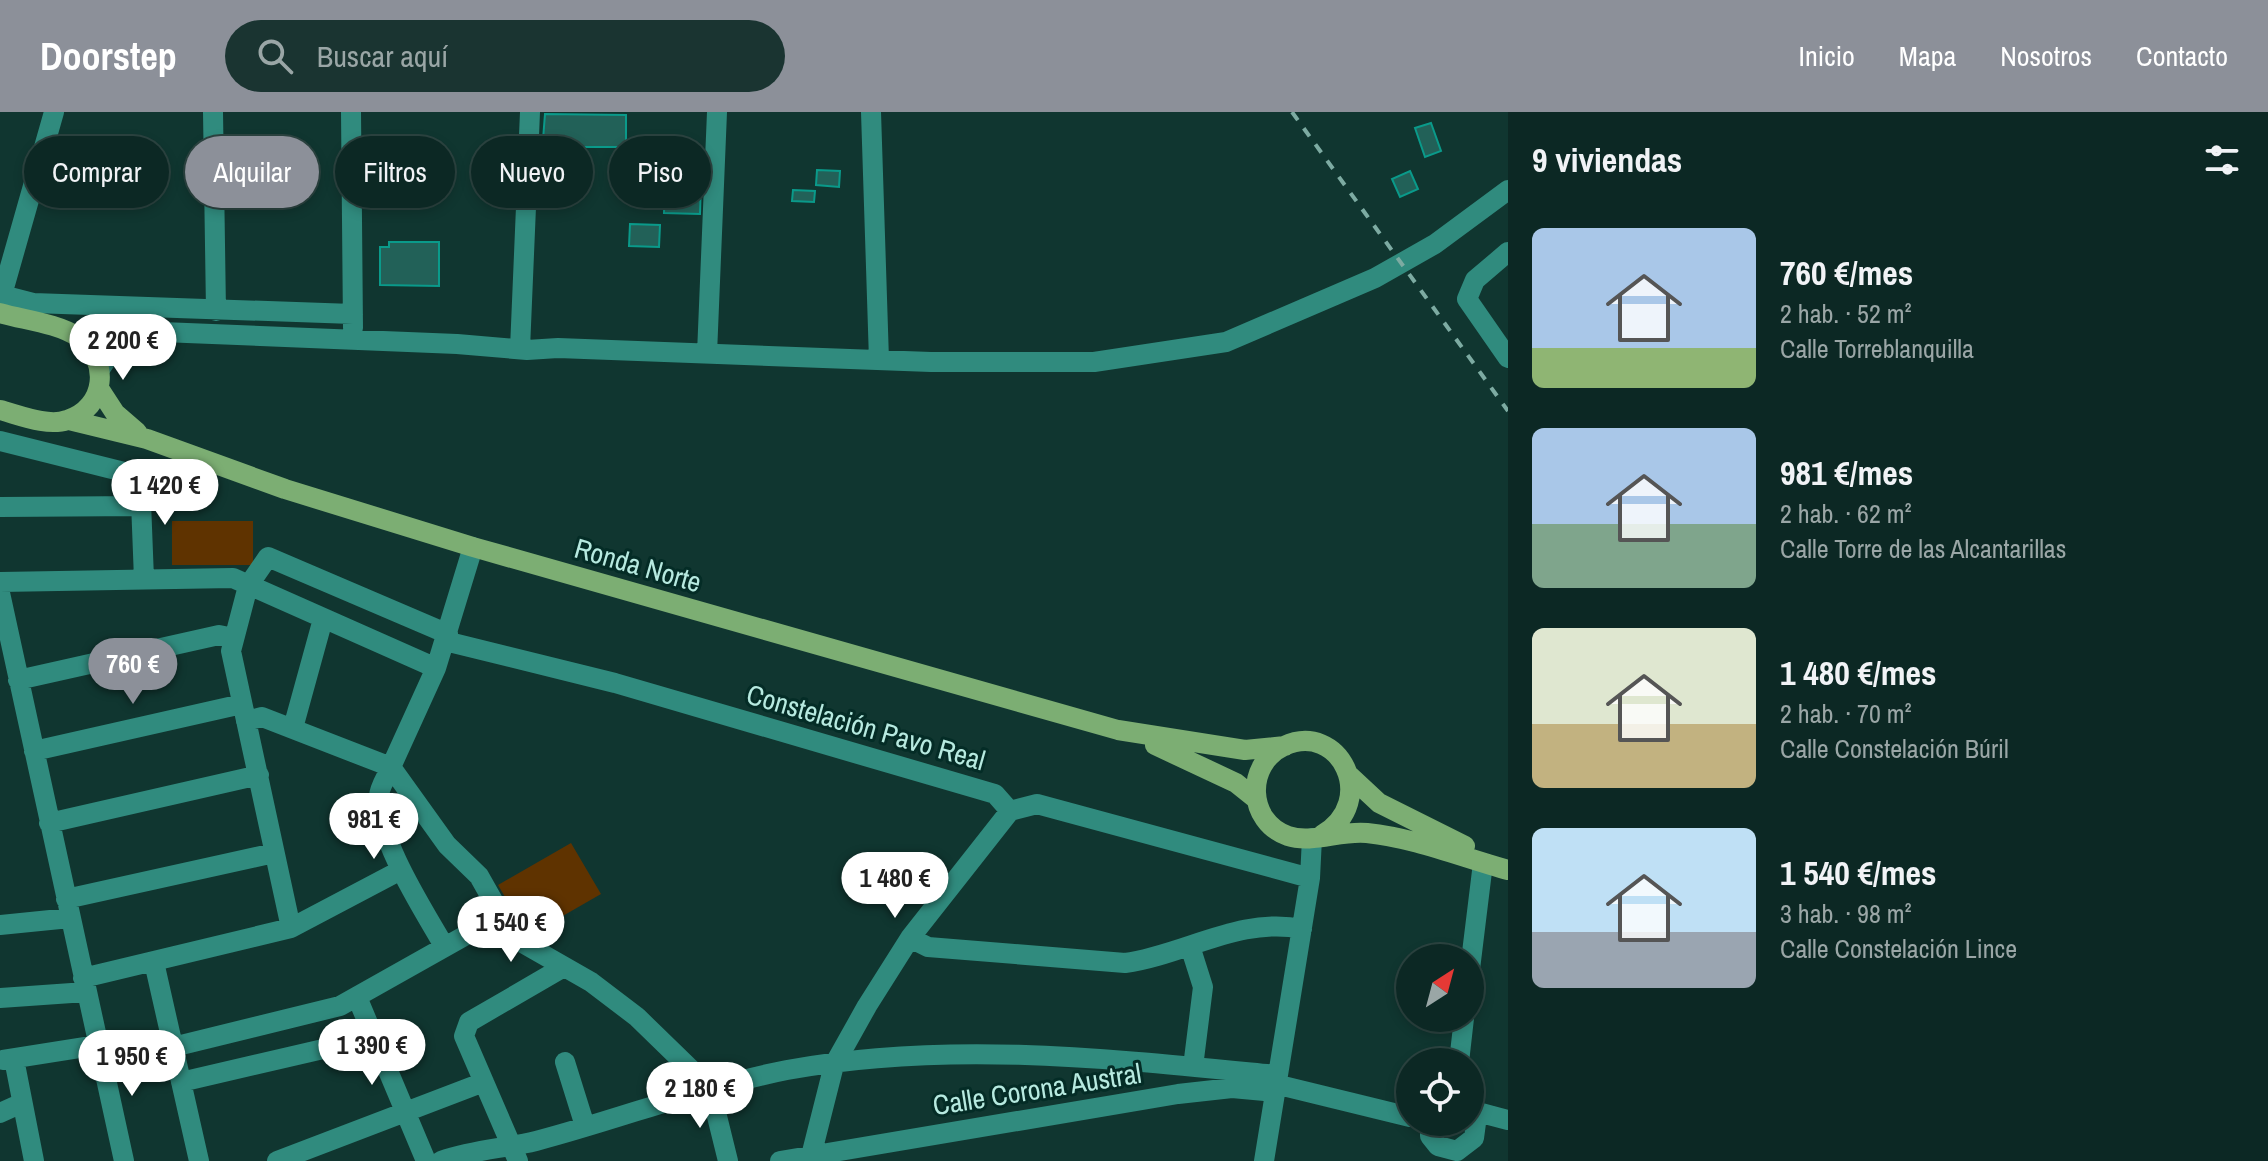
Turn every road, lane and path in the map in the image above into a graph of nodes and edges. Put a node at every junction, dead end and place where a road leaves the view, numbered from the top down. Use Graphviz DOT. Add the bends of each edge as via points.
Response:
graph roads {
  1 [pos="54,112"];
  2 [pos="213,112"];
  3 [pos="351,112"];
  4 [pos="530,112"];
  5 [pos="717,112"];
  6 [pos="871,112"];
  7 [pos="1508,190"];
  8 [pos="1508,252"];
  9 [pos="216,311"];
  10 [pos="0,313"];
  11 [pos="353,314"];
  12 [pos="131,335"];
  13 [pos="77,336"];
  14 [pos="353,340"];
  15 [pos="520,349"];
  16 [pos="707,354"];
  17 [pos="1508,358"];
  18 [pos="879,360"];
  19 [pos="100,369"];
  20 [pos="100,390"];
  21 [pos="0,410"];
  22 [pos="69,420"];
  23 [pos="147,439"];
  24 [pos="0,441"];
  25 [pos="142,506"];
  26 [pos="0,507"];
  27 [pos="473,547"];
  28 [pos="144,579"];
  29 [pos="0,582"];
  30 [pos="248,586"];
  31 [pos="0,593"];
  32 [pos="323,619"];
  33 [pos="234,638"];
  34 [pos="446,638"];
  35 [pos="436,668"];
  36 [pos="20,690"];
  37 [pos="0,696"];
  38 [pos="244,712"];
  39 [pos="293,728"];
  40 [pos="1118,730"];
  41 [pos="1285,746"];
  42 [pos="34,751"];
  43 [pos="391,767"];
  44 [pos="259,775"];
  45 [pos="1350,776"];
  46 [pos="1256,799"];
  47 [pos="1010,811"];
  48 [pos="49,823"];
  49 [pos="1317,836"];
  50 [pos="274,853"];
  51 [pos="1483,863"];
  52 [pos="1508,868"];
  53 [pos="401,870"];
  54 [pos="1310,878"];
  55 [pos="284,883"];
  56 [pos="68,908"];
  57 [pos="500,916"];
  58 [pos="312,918"];
  59 [pos="0,925"];
  60 [pos="291,928"];
  61 [pos="1302,929"];
  62 [pos="910,938"];
  63 [pos="1473,944"];
  64 [pos="444,946"];
  65 [pos="1190,946"];
  66 [pos="154,962"];
  67 [pos="562,968"];
  68 [pos="85,985"];
  69 [pos="357,997"];
  70 [pos="0,998"];
  71 [pos="375,1037"];
  72 [pos="98,1045"];
  73 [pos="173,1047"];
  74 [pos="7,1060"];
  75 [pos="565,1062"];
  76 [pos="834,1065"];
  77 [pos="1193,1067"];
  78 [pos="181,1082"];
  79 [pos="484,1082"];
  80 [pos="1275,1084"];
  81 [pos="710,1088"];
  82 [pos="22,1103"];
  83 [pos="406,1112"];
  84 [pos="0,1113"];
  85 [pos="1484,1114"];
  86 [pos="1396,1115"];
  87 [pos="1508,1120"];
  88 [pos="585,1126"];
  89 [pos="1429,1136"];
  90 [pos="1472,1136"];
  91 [pos="515,1153"];
  92 [pos="1459,1154"];
  93 [pos="798,1159"];
  94 [pos="34,1161"];
  95 [pos="110,1161"];
  96 [pos="124,1161"];
  97 [pos="199,1161"];
  98 [pos="277,1161"];
  99 [pos="426,1161"];
  100 [pos="441,1161"];
  101 [pos="728,1161"];
  102 [pos="1264,1161"];
  1 -- 9 [label="street" via="2,295 33,303"];
  2 -- 9 [label="street"];
  3 -- 11 [label="street"];
  4 -- 15 [label="street"];
  5 -- 16 [label="street"];
  6 -- 18 [label="street"];
  7 -- 18 [label="street" via="1435,244 1375,278 1226,342 1094,362"];
  8 -- 17 [label="street" via="1475,280 1467,299"];
  9 -- 11 [label="street"];
  10 -- 13 [label="main road"];
  11 -- 14 [label="street"];
  12 -- 13 [label="street"];
  12 -- 14 [label="street"];
  12 -- 19 [label="street" via="119,342"];
  13 -- 19 [label="main road"];
  14 -- 15 [label="street"];
  15 -- 16 [label="street"];
  16 -- 18 [label="street"];
  19 -- 20 [label="main road"];
  20 -- 22 [label="main road"];
  20 -- 23 [label="main road, Ronda Norte" via="126,425"];
  21 -- 22 [label="main road, Ronda Norte"];
  22 -- 23 [label="main road, Ronda Norte"];
  23 -- 27 [label="main road, Ronda Norte" via="285,489"];
  24 -- 25 [label="street" via="140,476"];
  25 -- 26 [label="street"];
  25 -- 28 [label="street"];
  27 -- 34 [label="street"];
  27 -- 40 [label="main road, Ronda Norte"];
  28 -- 29 [label="street"];
  28 -- 30 [label="street" via="233,578"];
  30 -- 32 [label="street"];
  30 -- 33 [label="street"];
  30 -- 34 [label="street, Constelación Pavo Real" via="268,557"];
  31 -- 36 [label="street"];
  32 -- 35 [label="street"];
  32 -- 39 [label="street"];
  33 -- 36 [label="street" via="219,635"];
  33 -- 38 [label="street" via="231,651"];
  34 -- 35 [label="street"];
  34 -- 47 [label="street, Constelación Pavo Real" via="995,794"];
  35 -- 43 [label="street"];
  36 -- 37 [label="street"];
  36 -- 42 [label="street"];
  38 -- 39 [label="street"];
  38 -- 42 [label="street"];
  38 -- 44 [label="street"];
  39 -- 43 [label="street"];
  40 -- 41 [label="main road, Ronda Norte" via="1245,750"];
  40 -- 46 [label="main road, Ronda Norte" via="1236,783"];
  41 -- 45 [label="main road, Ronda Norte" via="1321,745"];
  41 -- 46 [label="main road" via="1258,773"];
  42 -- 48 [label="street"];
  43 -- 53 [label="street" via="379,795"];
  43 -- 57 [label="street" via="447,845 479,876"];
  44 -- 48 [label="street"];
  44 -- 50 [label="street"];
  45 -- 49 [label="main road" via="1350,804 1344,817"];
  45 -- 52 [label="main road, Ronda Norte" via="1379,803"];
  46 -- 49 [label="main road, Ronda Norte" via="1276,830 1299,838"];
  47 -- 54 [label="street" via="1037,804"];
  47 -- 62 [label="street"];
  48 -- 56 [label="street"];
  49 -- 51 [label="main road, Ronda Norte" via="1368,833"];
  49 -- 54 [label="street"];
  50 -- 55 [label="street"];
  50 -- 56 [label="street"];
  51 -- 52 [label="main road, Ronda Norte"];
  51 -- 63 [label="street"];
  53 -- 58 [label="street"];
  53 -- 64 [label="street"];
  54 -- 61 [label="street"];
  55 -- 58 [label="street"];
  55 -- 60 [label="street"];
  56 -- 59 [label="street"];
  56 -- 68 [label="street"];
  57 -- 64 [label="street"];
  57 -- 67 [label="street" via="514,938"];
  58 -- 60 [label="street"];
  60 -- 66 [label="street"];
  61 -- 65 [label="street" via="1268,925"];
  61 -- 80 [label="street"];
  62 -- 65 [label="street" via="928,947 1125,963"];
  62 -- 76 [label="street"];
  64 -- 69 [label="street"];
  65 -- 77 [label="street" via="1203,987"];
  66 -- 68 [label="street"];
  66 -- 73 [label="street"];
  67 -- 79 [label="street" via="469,1022 464,1036"];
  67 -- 81 [label="street" via="591,982 637,1017"];
  68 -- 70 [label="street"];
  68 -- 72 [label="street"];
  69 -- 71 [label="street"];
  69 -- 73 [label="street" via="320,1014"];
  71 -- 78 [label="street"];
  71 -- 83 [label="street"];
  72 -- 74 [label="street"];
  72 -- 95 [label="street" via="88,1065"];
  72 -- 96 [label="street"];
  73 -- 78 [label="street"];
  74 -- 82 [label="street"];
  75 -- 88 [label="street"];
  76 -- 77 [label="street, Calle Corona Austral" via="982,1052"];
  76 -- 81 [label="street, Calle Corona Austral"];
  76 -- 93 [label="street"];
  77 -- 80 [label="street, Calle Corona Austral"];
  78 -- 97 [label="street"];
  79 -- 83 [label="street"];
  79 -- 91 [label="street"];
  80 -- 86 [label="street"];
  80 -- 93 [label="street, Calle Corona Austral" via="1178,1094"];
  80 -- 102 [label="street"];
  81 -- 88 [label="street, Calle Corona Austral"];
  81 -- 101 [label="street"];
  82 -- 84 [label="street"];
  82 -- 94 [label="street"];
  83 -- 98 [label="street"];
  83 -- 99 [label="street"];
  85 -- 87 [label="street"];
  88 -- 91 [label="street, Calle Corona Austral"];
  89 -- 92 [label="street"];
  90 -- 92 [label="street"];
  91 -- 100 [label="street, Calle Corona Austral" via="478,1149"];
}
